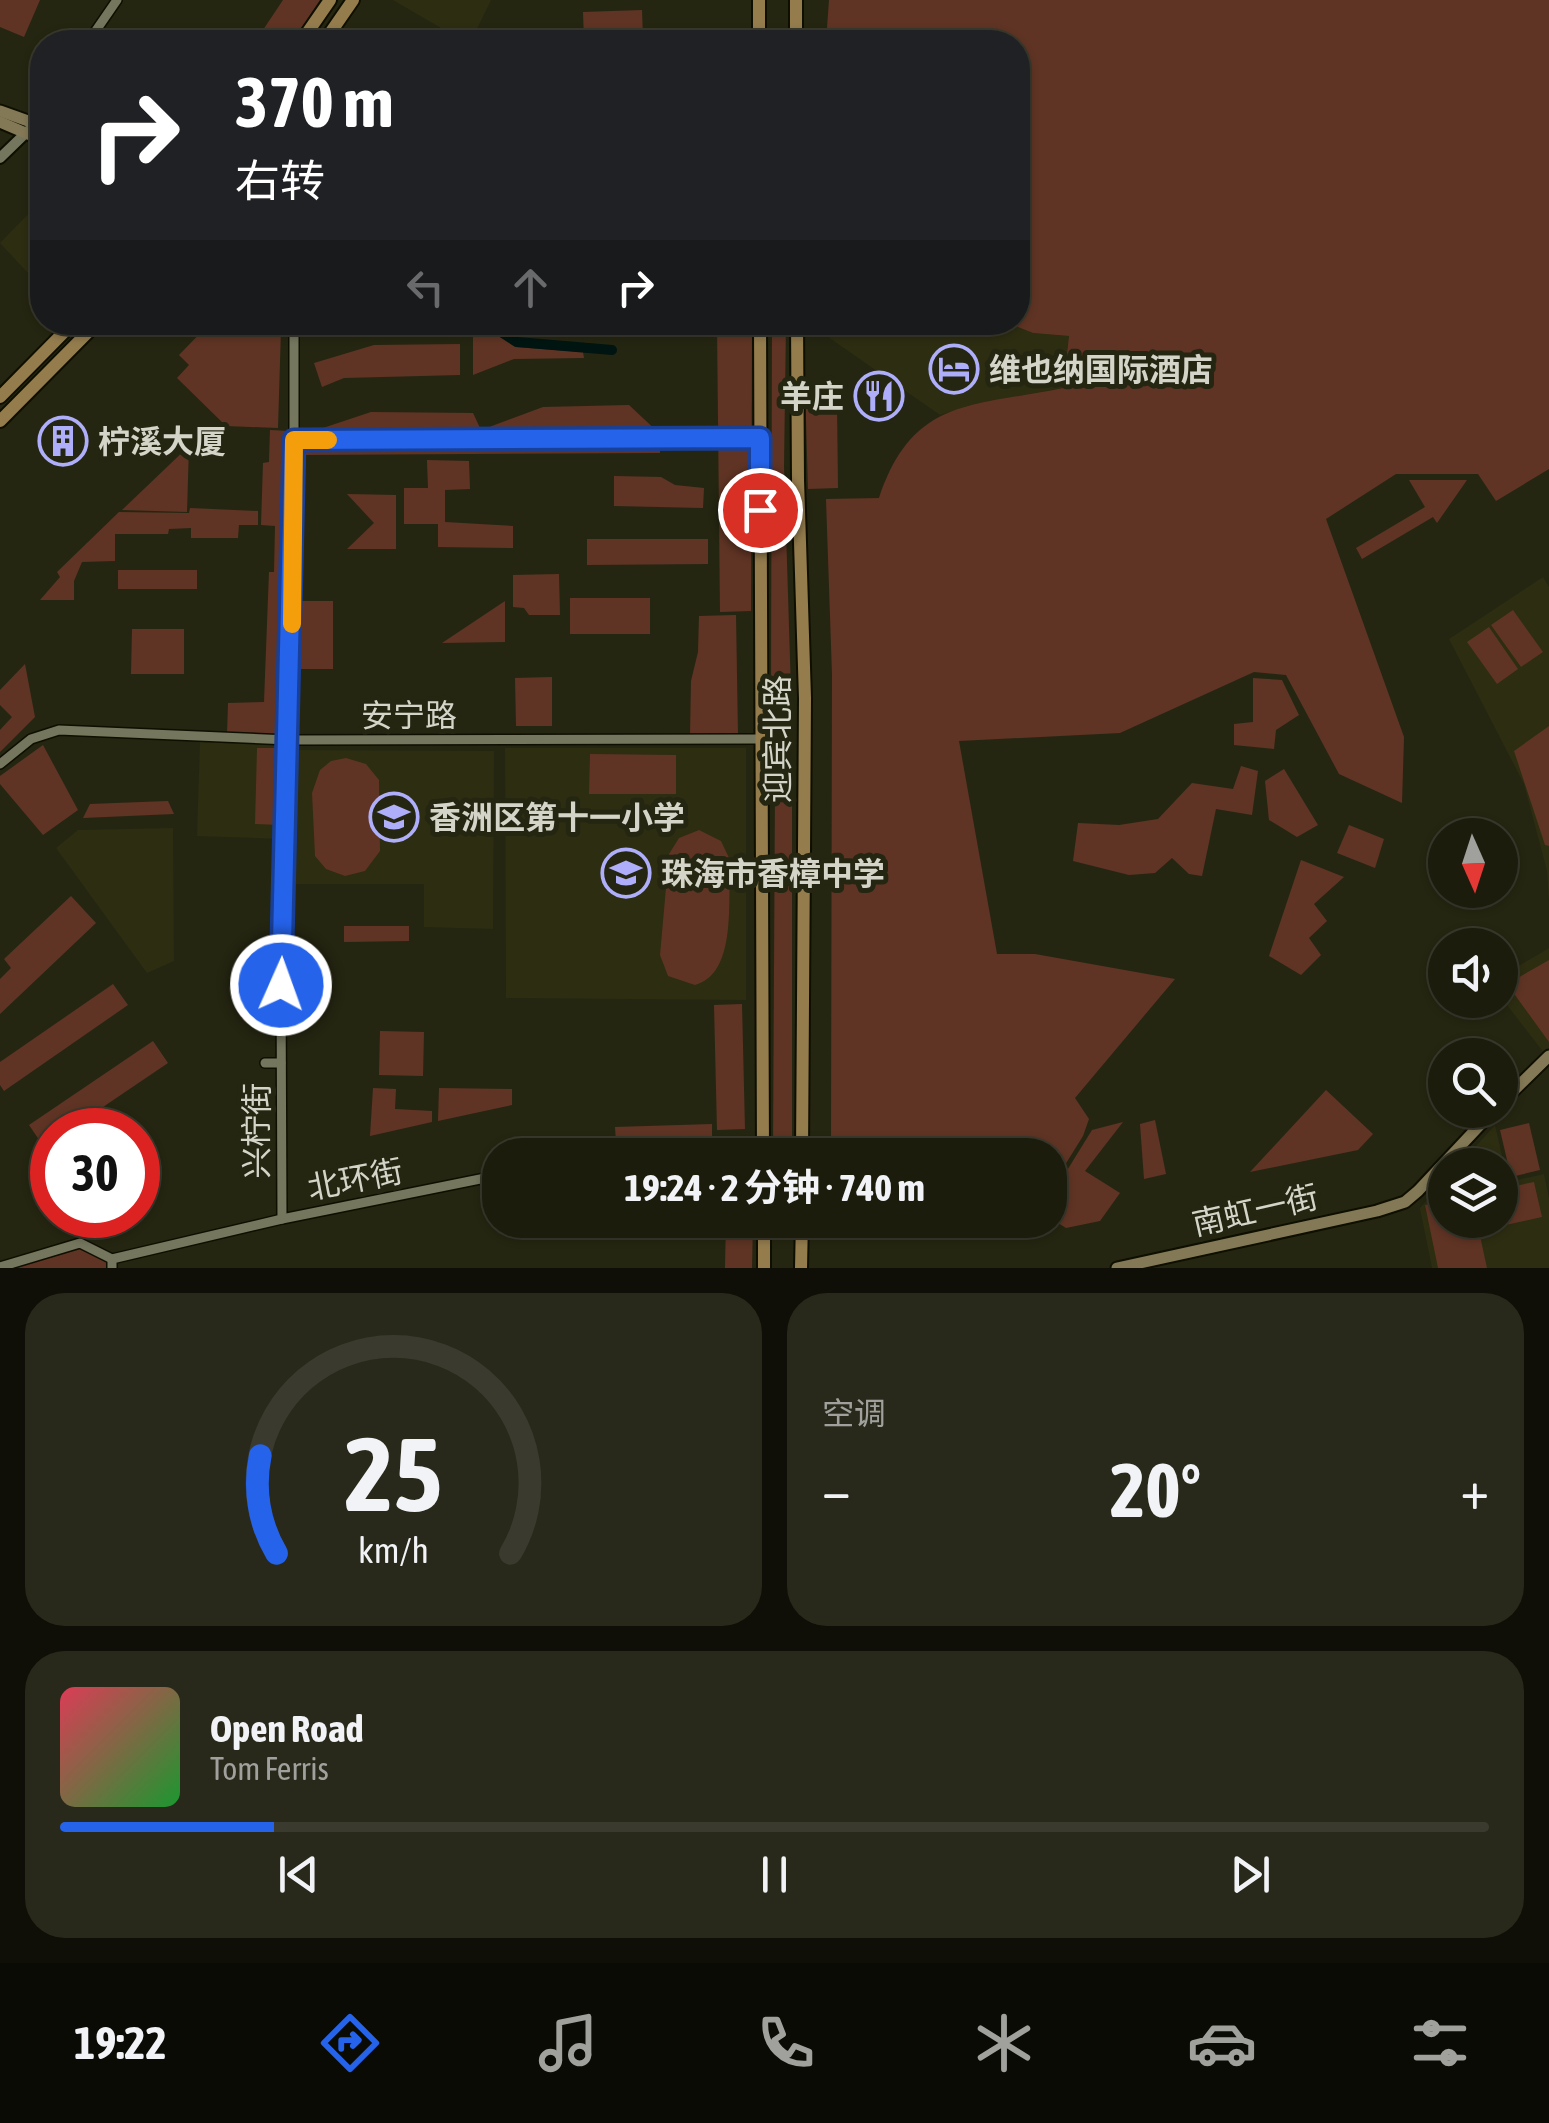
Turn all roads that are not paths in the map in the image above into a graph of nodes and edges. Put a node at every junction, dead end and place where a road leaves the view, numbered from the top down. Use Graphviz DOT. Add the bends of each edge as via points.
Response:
graph roads {
  1 [pos="117,0"];
  2 [pos="330,0"];
  3 [pos="353,0"];
  4 [pos="759,0"];
  5 [pos="796,0"];
  6 [pos="96,30"];
  7 [pos="309,30"];
  8 [pos="332,30"];
  9 [pos="759,30"];
  10 [pos="796,30"];
  11 [pos="0,111"];
  12 [pos="0,122"];
  13 [pos="30,122"];
  14 [pos="30,124"];
  15 [pos="30,130"];
  16 [pos="0,158"];
  17 [pos="61,335"];
  18 [pos="85,335"];
  19 [pos="294,335"];
  20 [pos="760,335"];
  21 [pos="797,335"];
  22 [pos="0,397"];
  23 [pos="0,421"];
  24 [pos="760,438"];
  25 [pos="294,440"];
  26 [pos="760,739"];
  27 [pos="289,740"];
  28 [pos="0,764"];
  29 [pos="1549,1056"];
  30 [pos="265,1063"];
  31 [pos="281,1063"];
  32 [pos="1518,1085"];
  33 [pos="1476,1128"];
  34 [pos="763,1138"];
  35 [pos="802,1138"];
  36 [pos="482,1179"];
  37 [pos="282,1219"];
  38 [pos="764,1238"];
  39 [pos="802,1238"];
  40 [pos="112,1264"];
  41 [pos="0,1267"];
  42 [pos="764,1268"];
  43 [pos="801,1268"];
  44 [pos="1117,1268"];
  1 -- 6 [label="street"];
  2 -- 7 [label="main road"];
  3 -- 8 [label="main road"];
  4 -- 9 [label="main road"];
  5 -- 10 [label="main road"];
  11 -- 13 [label="main road"];
  12 -- 14 [label="main road"];
  15 -- 16 [label="street"];
  17 -- 22 [label="main road"];
  18 -- 23 [label="main road"];
  19 -- 25 [label="street, 兴柠街"];
  20 -- 24 [label="main road, 迎宾北路"];
  21 -- 35 [label="main road, 迎宾北路" via="805,698"];
  24 -- 25 [label="street"];
  24 -- 26 [label="main road, 迎宾北路"];
  25 -- 27 [label="street, 兴柠街"];
  26 -- 27 [label="street, 安宁路"];
  26 -- 34 [label="main road, 迎宾北路"];
  27 -- 28 [label="street, 安宁路" via="58,730 31,739"];
  27 -- 31 [label="street, 兴柠街"];
  29 -- 32 [label="main road"];
  30 -- 31 [label="street"];
  31 -- 37 [label="street, 兴柠街"];
  33 -- 44 [label="main road, 南虹一街" via="1404,1202"];
  36 -- 37 [label="street, 北环街"];
  37 -- 40 [label="street, 北环街"];
  38 -- 42 [label="main road"];
  39 -- 43 [label="main road"];
  40 -- 41 [label="street" via="80,1243"];
}
